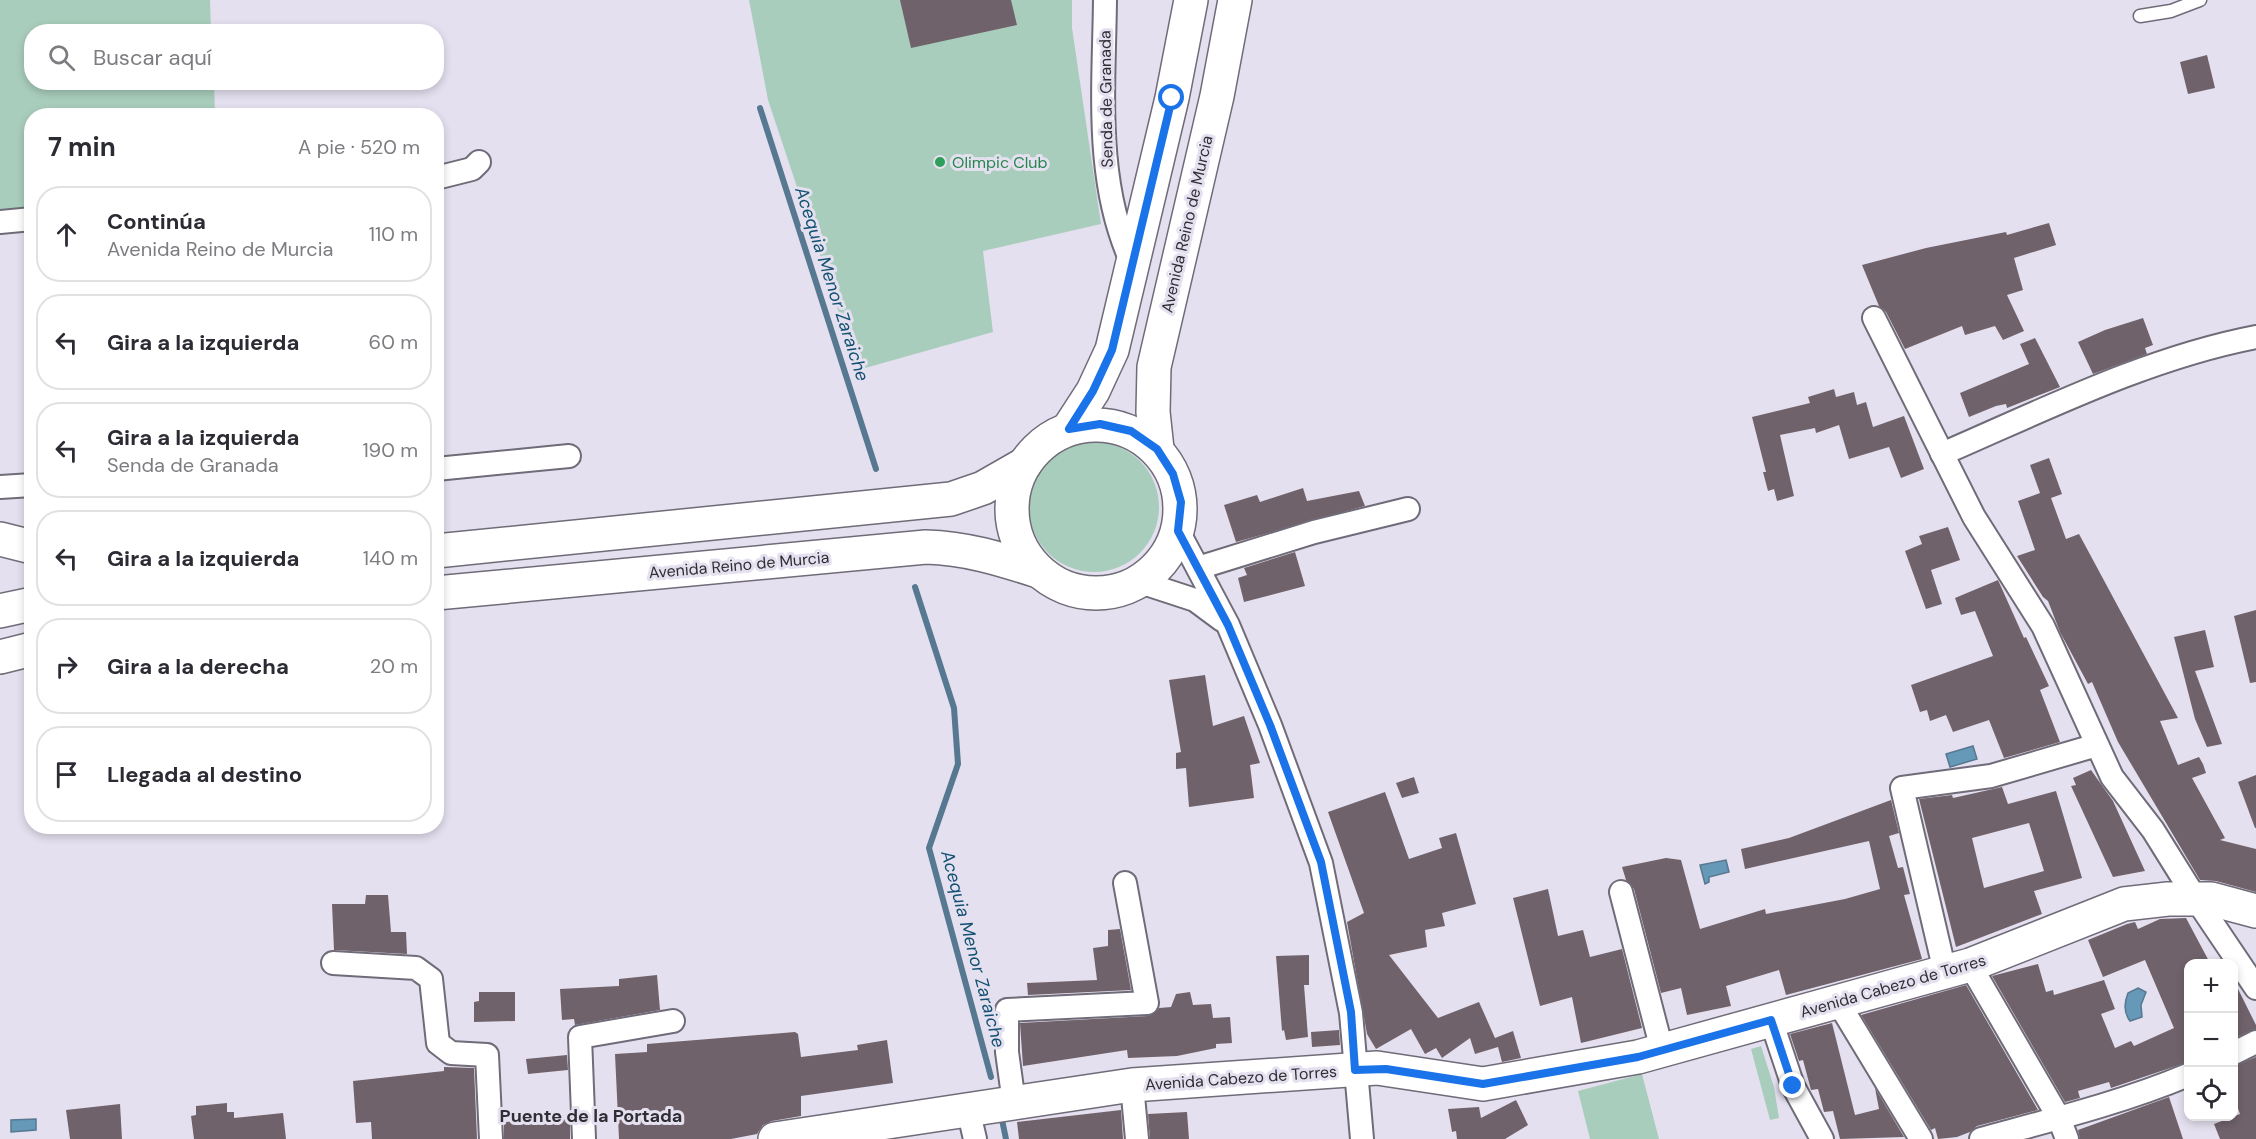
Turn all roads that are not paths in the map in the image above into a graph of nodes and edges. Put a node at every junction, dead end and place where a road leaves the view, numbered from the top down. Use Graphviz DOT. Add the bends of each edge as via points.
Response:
graph roads {
  1 [pos="1105,0"];
  2 [pos="1191,0"];
  3 [pos="1235,0"];
  4 [pos="2200,0"];
  5 [pos="2140,16"];
  6 [pos="479,162"];
  7 [pos="444,176"];
  8 [pos="24,220"];
  9 [pos="0,222"];
  10 [pos="1133,265"];
  11 [pos="1874,318"];
  12 [pos="2256,337"];
  13 [pos="1069,429"];
  14 [pos="1157,449"];
  15 [pos="1942,454"];
  16 [pos="569,456"];
  17 [pos="1025,464"];
  18 [pos="444,468"];
  19 [pos="24,486"];
  20 [pos="0,487"];
  21 [pos="1408,509"];
  22 [pos="1178,531"];
  23 [pos="0,539"];
  24 [pos="24,545"];
  25 [pos="444,550"];
  26 [pos="1198,568"];
  27 [pos="1038,571"];
  28 [pos="1140,582"];
  29 [pos="444,592"];
  30 [pos="24,605"];
  31 [pos="0,611"];
  32 [pos="1228,625"];
  33 [pos="24,651"];
  34 [pos="0,657"];
  35 [pos="2097,745"];
  36 [pos="1125,883"];
  37 [pos="1621,892"];
  38 [pos="2196,899"];
  39 [pos="2256,911"];
  40 [pos="333,963"];
  41 [pos="1957,969"];
  42 [pos="2256,988"];
  43 [pos="1838,1002"];
  44 [pos="1771,1020"];
  45 [pos="673,1021"];
  46 [pos="2256,1042"];
  47 [pos="1662,1050"];
  48 [pos="2238,1051"];
  49 [pos="1355,1070"];
  50 [pos="2184,1077"];
  51 [pos="1132,1085"];
  52 [pos="1014,1103"];
  53 [pos="972,1124"];
  54 [pos="2063,1129"];
  55 [pos="491,1139"];
  56 [pos="584,1139"];
  57 [pos="775,1139"];
  58 [pos="1137,1139"];
  59 [pos="1362,1139"];
  60 [pos="1822,1139"];
  61 [pos="1921,1139"];
  62 [pos="1981,1139"];
  1 -- 10 [label="street, Senda de Granada" via="1105,168 1123,244"];
  2 -- 10 [label="main road"];
  3 -- 14 [label="main road, Avenida Reino de Murcia" via="1217,96 1154,368"];
  4 -- 5 [label="lane" via="2171,11"];
  6 -- 7 [label="street" via="472,169"];
  8 -- 9 [label="street"];
  10 -- 13 [label="main road" via="1112,350"];
  11 -- 15 [label="street"];
  12 -- 15 [label="street" via="2178,357"];
  13 -- 14 [label="main road" via="1100,424 1131,431"];
  13 -- 17 [label="main road" via="1044,442"];
  14 -- 22 [label="main road" via="1173,474 1181,502"];
  15 -- 35 [label="street" via="1974,517 2043,626"];
  16 -- 18 [label="street"];
  17 -- 25 [label="main road" via="983,488 951,499"];
  17 -- 27 [label="main road" via="1014,490 1012,520 1021,548"];
  19 -- 20 [label="street"];
  21 -- 26 [label="street" via="1314,532"];
  22 -- 26 [label="street"];
  22 -- 28 [label="main road" via="1164,560"];
  23 -- 24 [label="main road"];
  26 -- 32 [label="street"];
  27 -- 28 [label="main road" via="1077,592 1108,593"];
  27 -- 29 [label="main road, Avenida Reino de Murcia" via="993,556 926,547"];
  28 -- 32 [label="street" via="1195,600"];
  30 -- 31 [label="main road"];
  32 -- 49 [label="street" via="1321,862 1351,1012"];
  33 -- 34 [label="main road"];
  35 -- 38 [label="street" via="2112,777 2153,830"];
  35 -- 41 [label="street" via="1991,776 1902,788"];
  36 -- 52 [label="street" via="1147,1003 1007,1010 1006,1052"];
  37 -- 47 [label="street"];
  38 -- 39 [label="main road, Avenida Cabezo de Torres"];
  38 -- 41 [label="main road, Avenida Cabezo de Torres" via="2124,904"];
  38 -- 42 [label="street"];
  40 -- 55 [label="street" via="416,968 431,979 438,1043 451,1053 486,1055"];
  41 -- 43 [label="main road, Avenida Cabezo de Torres"];
  41 -- 54 [label="street"];
  43 -- 44 [label="main road, Avenida Cabezo de Torres"];
  43 -- 61 [label="street"];
  44 -- 47 [label="main road, Avenida Cabezo de Torres"];
  44 -- 60 [label="street" via="1793,1086"];
  45 -- 56 [label="street" via="580,1037"];
  46 -- 48 [label="street"];
  47 -- 49 [label="main road, Avenida Cabezo de Torres" via="1483,1084 1386,1069"];
  49 -- 51 [label="main road, Avenida Cabezo de Torres"];
  49 -- 59 [label="street"];
  50 -- 54 [label="street"];
  51 -- 52 [label="main road, Avenida Cabezo de Torres"];
  51 -- 58 [label="street"];
  52 -- 53 [label="main road, Avenida Cabezo de Torres"];
  53 -- 57 [label="main road, Avenida Cabezo de Torres"];
  54 -- 62 [label="street"];
}
